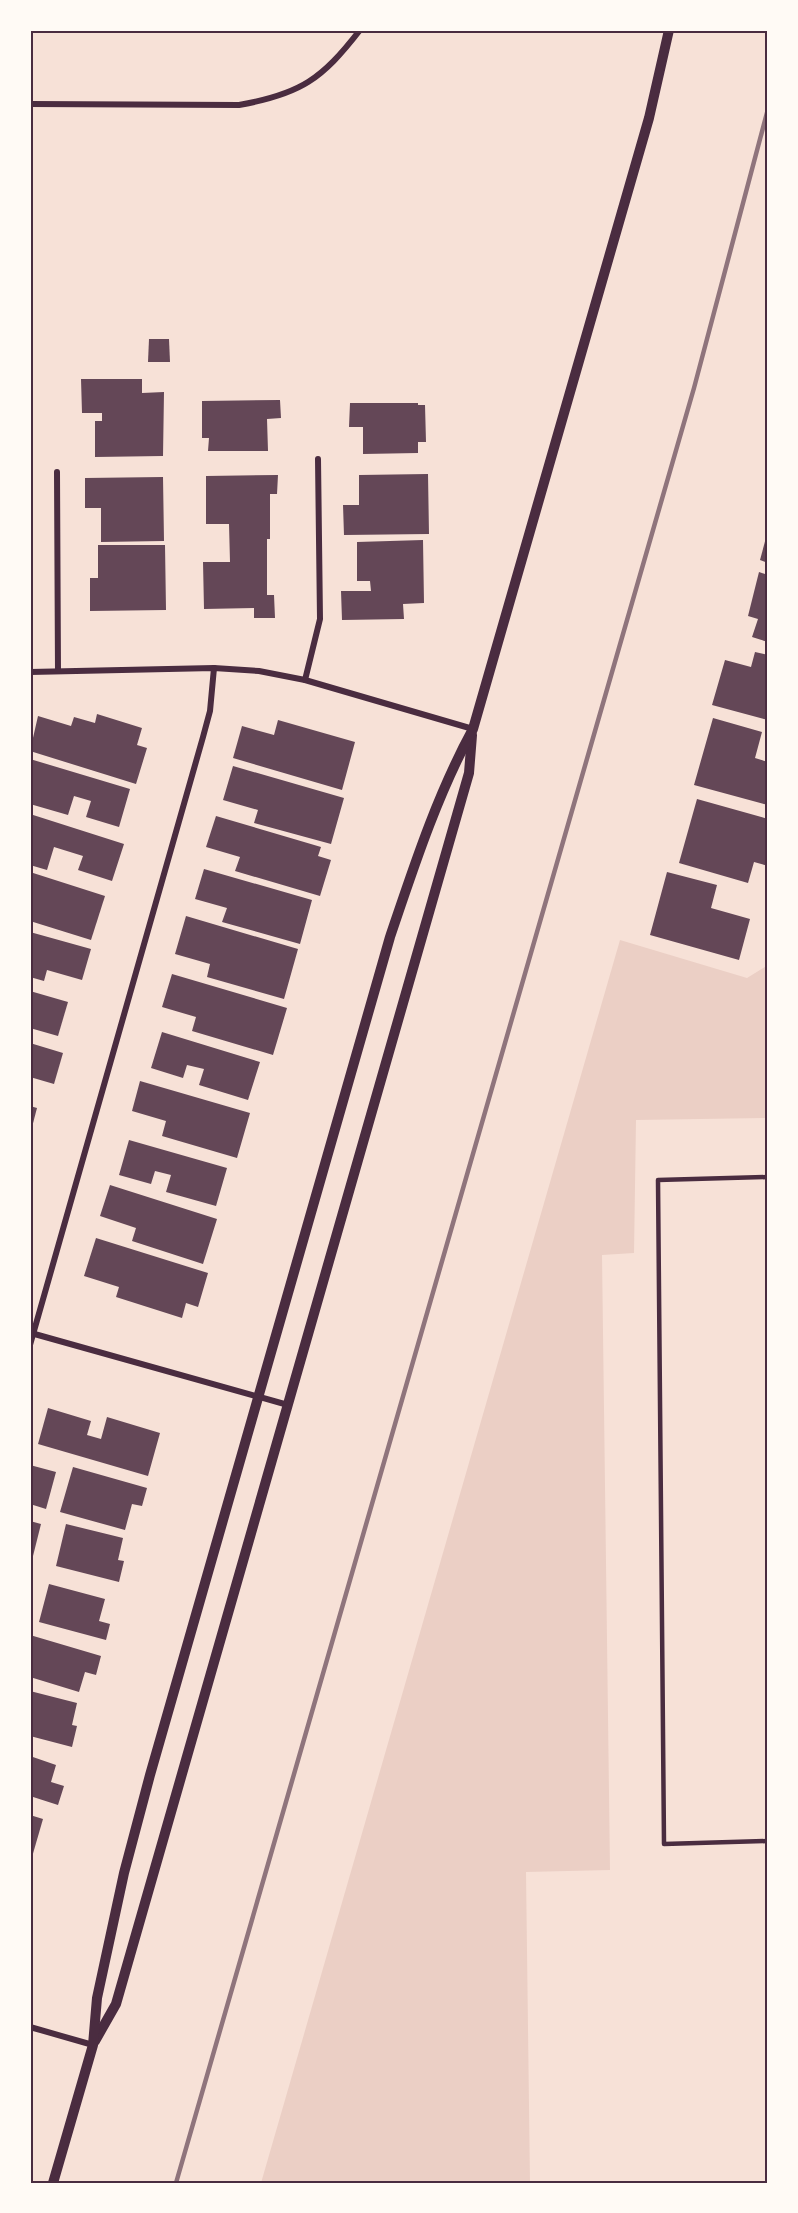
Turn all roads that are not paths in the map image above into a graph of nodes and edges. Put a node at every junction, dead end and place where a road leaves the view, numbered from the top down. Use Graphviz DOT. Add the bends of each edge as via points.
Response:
graph roads {
  1 [pos="360,30"];
  2 [pos="669,30"];
  3 [pos="30,104"];
  4 [pos="318,459"];
  5 [pos="57,472"];
  6 [pos="214,668"];
  7 [pos="58,671"];
  8 [pos="30,672"];
  9 [pos="305,680"];
  10 [pos="472,729"];
  11 [pos="768,1177"];
  12 [pos="32,1333"];
  13 [pos="30,1344"];
  14 [pos="259,1397"];
  15 [pos="288,1405"];
  16 [pos="768,1841"];
  17 [pos="30,2027"];
  18 [pos="93,2044"];
  19 [pos="53,2183"];
  1 -- 3 [label="street" via="339,58 313,81 273,99 239,105"];
  2 -- 10 [label="street" via="649,118"];
  4 -- 9 [label="street" via="320,619"];
  5 -- 7 [label="street"];
  6 -- 7 [label="street"];
  6 -- 9 [label="street"];
  6 -- 12 [label="street" via="203,737"];
  7 -- 8 [label="street"];
  9 -- 10 [label="street"];
  10 -- 14 [label="street" via="451,769 390,937"];
  10 -- 15 [label="street" via="469,773"];
  11 -- 16 [label="lane" via="658,1180 664,1844"];
  12 -- 13 [label="street"];
  12 -- 14 [label="street"];
  14 -- 15 [label="street"];
  14 -- 18 [label="street" via="124,1873 97,1998"];
  15 -- 18 [label="street" via="116,2004"];
  17 -- 18 [label="street"];
  18 -- 19 [label="street"];
}
